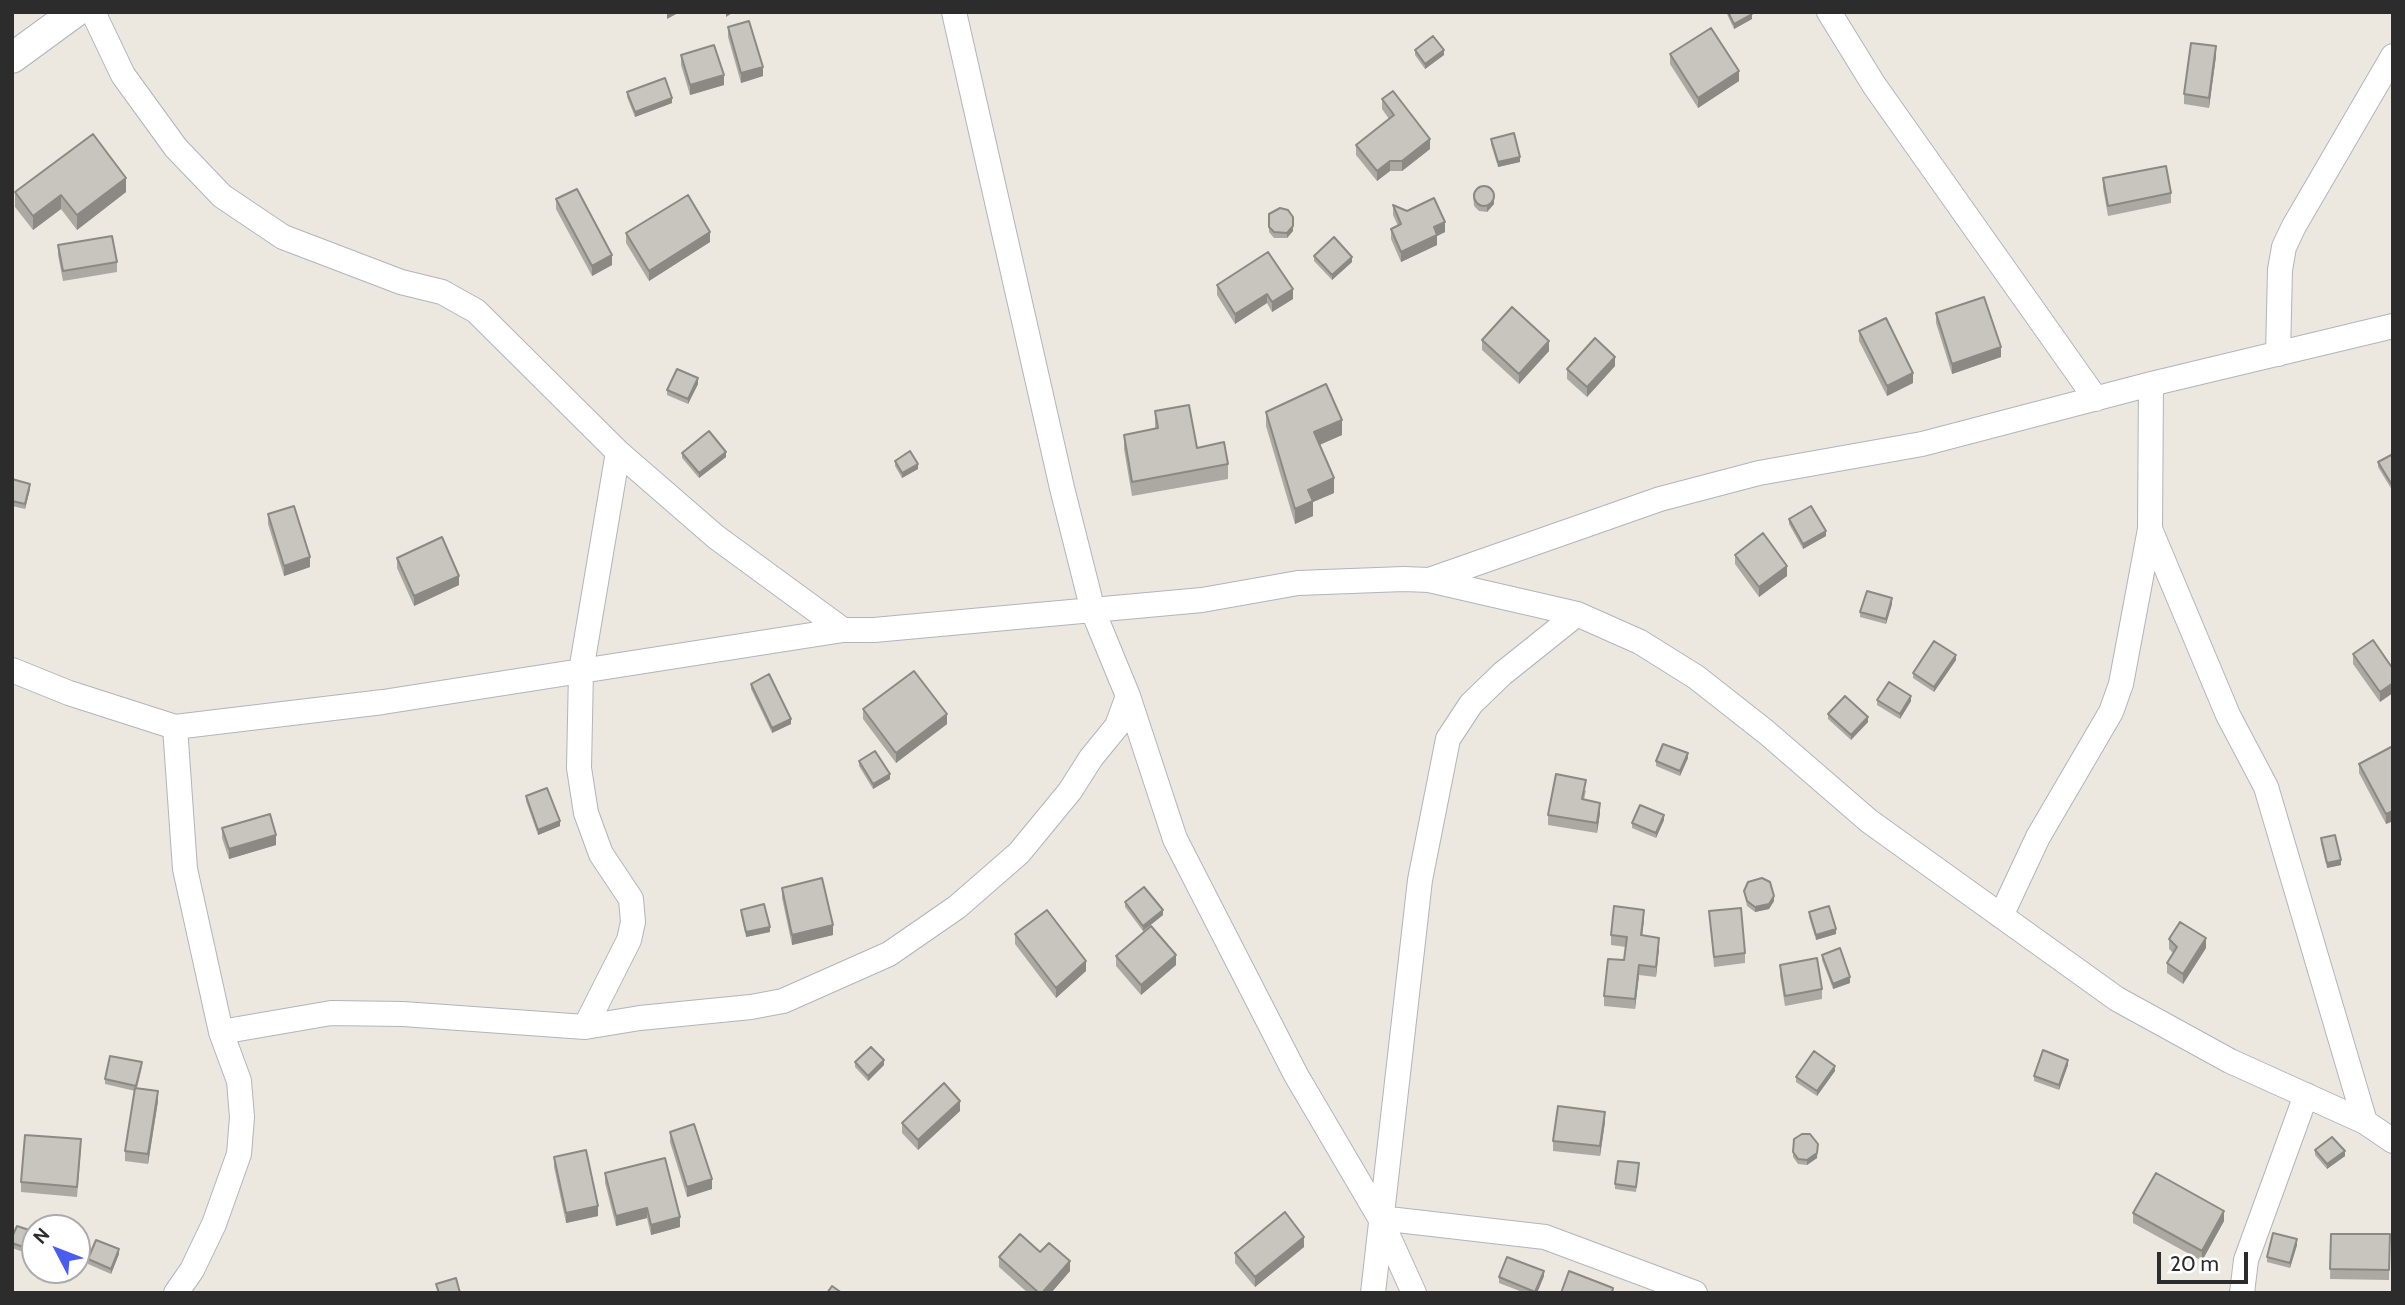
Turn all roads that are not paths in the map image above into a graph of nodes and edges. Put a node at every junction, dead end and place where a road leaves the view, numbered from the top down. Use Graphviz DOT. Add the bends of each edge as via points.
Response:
graph roads {
  1 [pos="75,12"];
  2 [pos="93,12"];
  3 [pos="954,12"];
  4 [pos="1829,12"];
  5 [pos="2393,56"];
  6 [pos="12,58"];
  7 [pos="2393,326"];
  8 [pos="2278,354"];
  9 [pos="2151,384"];
  10 [pos="2096,399"];
  11 [pos="618,452"];
  12 [pos="2150,529"];
  13 [pos="1429,580"];
  14 [pos="1093,611"];
  15 [pos="1577,614"];
  16 [pos="843,630"];
  17 [pos="12,670"];
  18 [pos="581,671"];
  19 [pos="1128,696"];
  20 [pos="175,727"];
  21 [pos="2001,916"];
  22 [pos="585,1027"];
  23 [pos="221,1032"];
  24 [pos="2306,1095"];
  25 [pos="2365,1122"];
  26 [pos="2393,1141"];
  27 [pos="1380,1218"];
  28 [pos="176,1293"];
  29 [pos="1373,1293"];
  30 [pos="1414,1293"];
  31 [pos="1695,1293"];
  32 [pos="2242,1293"];
  1 -- 6 [label="street"];
  2 -- 11 [label="street" via="123,75 176,148 222,196 282,237 401,282 442,292 476,311"];
  3 -- 14 [label="street"];
  4 -- 10 [label="street" via="1874,85"];
  5 -- 8 [label="street" via="2284,247"];
  7 -- 8 [label="street"];
  8 -- 9 [label="street"];
  9 -- 10 [label="street"];
  9 -- 12 [label="street"];
  10 -- 13 [label="street" via="1922,444 1759,473 1660,499"];
  11 -- 16 [label="street" via="716,537"];
  11 -- 18 [label="street"];
  12 -- 21 [label="street" via="2121,684 2111,712 2038,837"];
  12 -- 25 [label="street" via="2228,715 2266,787"];
  13 -- 14 [label="street" via="1298,583 1202,600"];
  13 -- 15 [label="street"];
  14 -- 16 [label="street"];
  14 -- 19 [label="street"];
  15 -- 21 [label="street" via="1640,642 1696,677 1869,821"];
  15 -- 27 [label="street" via="1479,696 1448,739 1420,880"];
  16 -- 18 [label="street"];
  17 -- 20 [label="street"];
  18 -- 20 [label="street" via="383,702"];
  18 -- 22 [label="street" via="579,768 586,813 601,854 631,899 632,922 629,940"];
  19 -- 22 [label="street" via="1117,726 1019,853 957,907 889,954 783,1001"];
  19 -- 27 [label="street" via="1175,839 1296,1075"];
  20 -- 23 [label="street" via="185,869"];
  21 -- 24 [label="street" via="2117,999 2230,1061"];
  22 -- 23 [label="street" via="331,1013"];
  23 -- 28 [label="street" via="239,1081 239,1154 214,1224"];
  24 -- 25 [label="street"];
  24 -- 32 [label="street" via="2246,1260"];
  25 -- 26 [label="street"];
  27 -- 29 [label="street"];
  27 -- 30 [label="street"];
  27 -- 31 [label="street" via="1545,1237"];
}
